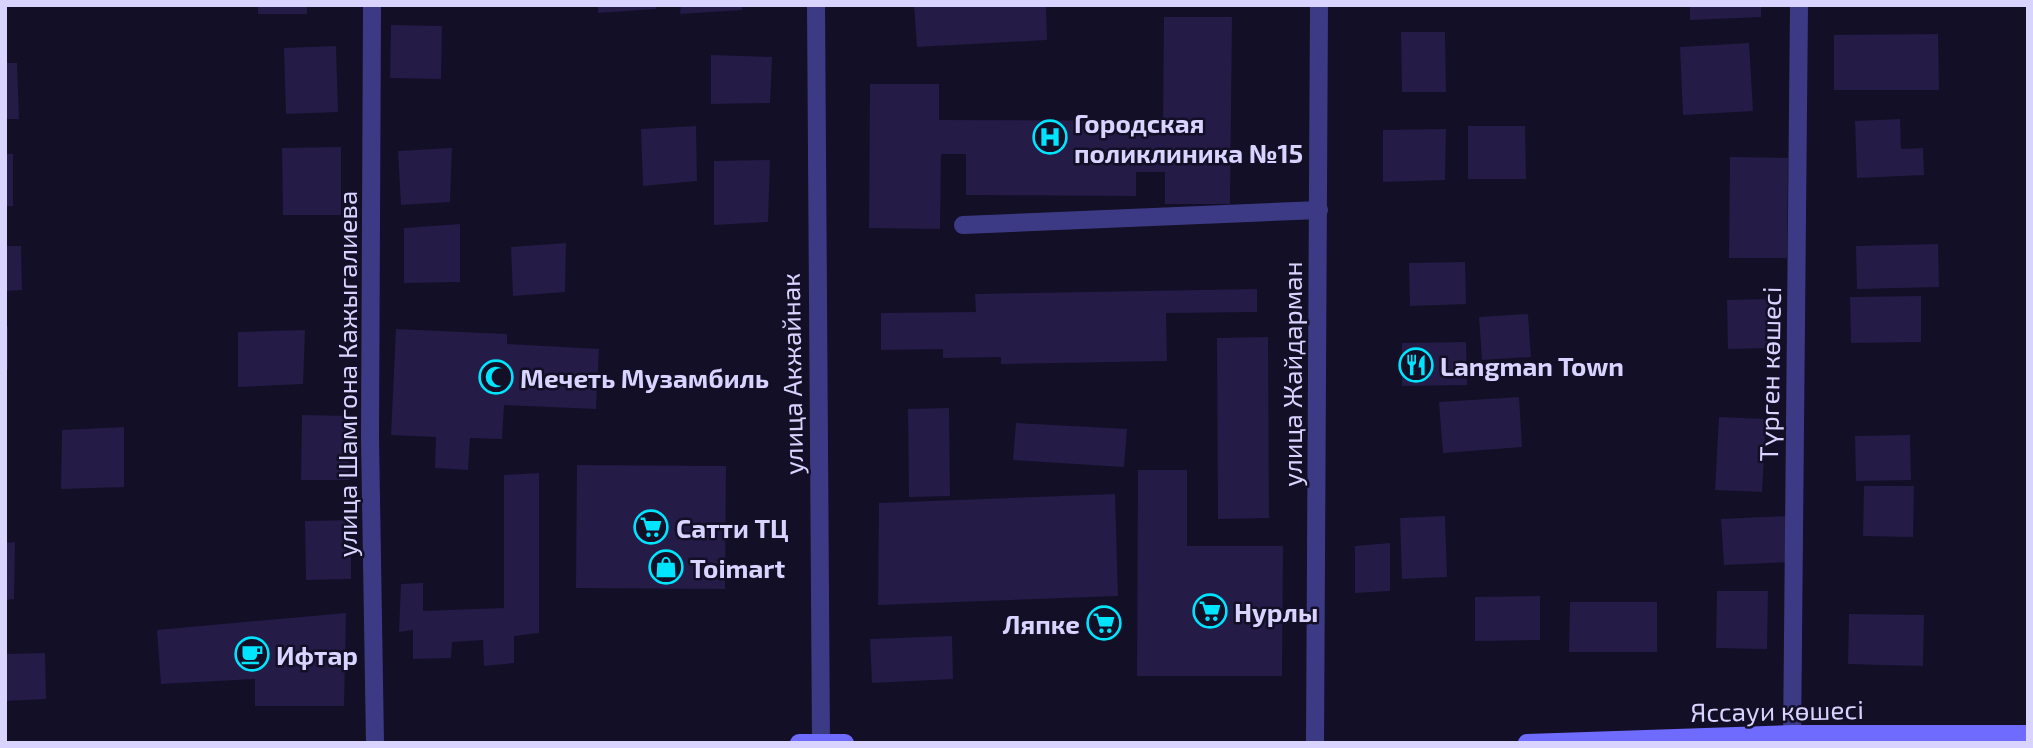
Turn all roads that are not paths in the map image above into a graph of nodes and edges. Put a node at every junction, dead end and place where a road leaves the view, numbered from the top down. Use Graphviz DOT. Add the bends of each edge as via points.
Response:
graph roads {
  1 [pos="372,5"];
  2 [pos="816,5"];
  3 [pos="1319,5"];
  4 [pos="1799,5"];
  5 [pos="1319,210"];
  6 [pos="963,225"];
  7 [pos="2028,734"];
  8 [pos="1792,738"];
  9 [pos="375,743"];
  10 [pos="799,743"];
  11 [pos="821,743"];
  12 [pos="845,743"];
  13 [pos="1315,743"];
  14 [pos="1527,743"];
  1 -- 9 [label="street, улица Шамгона Кажыгалиева" via="370,438"];
  2 -- 11 [label="street, улица Акжайнак"];
  3 -- 5 [label="street, улица Жайдарман"];
  4 -- 8 [label="street, Түрген көшесі"];
  5 -- 6 [label="street"];
  5 -- 13 [label="street, улица Жайдарман"];
  7 -- 8 [label="main road, Яссауи көшесі"];
  8 -- 14 [label="main road, Яссауи көшесі"];
  10 -- 11 [label="main road"];
  11 -- 12 [label="main road"];
}
